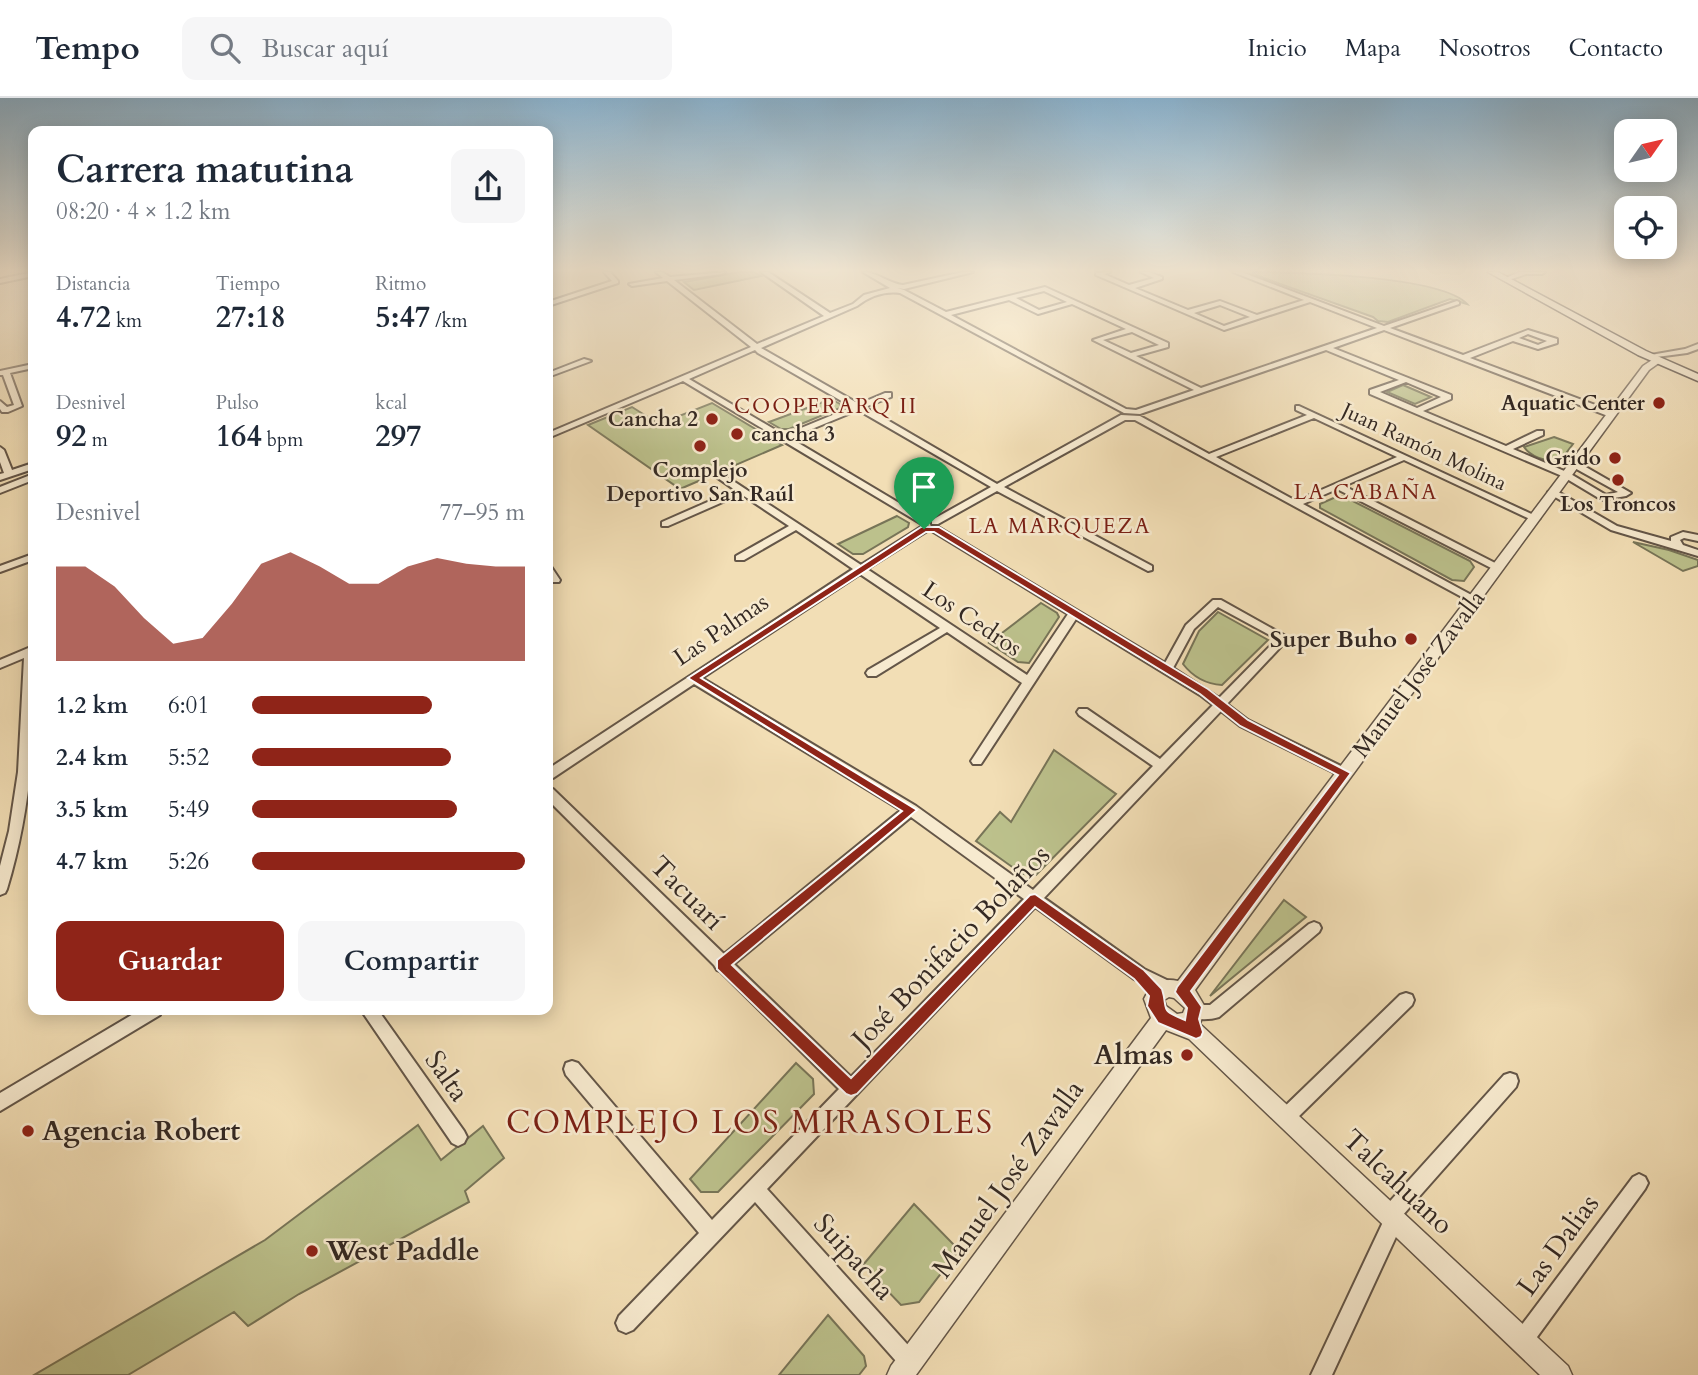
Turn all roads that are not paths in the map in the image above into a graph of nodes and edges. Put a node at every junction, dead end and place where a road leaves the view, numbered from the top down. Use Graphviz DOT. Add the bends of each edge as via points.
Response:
graph roads {
  1 [pos="736,332"];
  2 [pos="793,332"];
  3 [pos="977,332"];
  4 [pos="1126,332"];
  5 [pos="1135,332"];
  6 [pos="1373,332"];
  7 [pos="1393,332"];
  8 [pos="1606,332"];
  9 [pos="1512,338"];
  10 [pos="1698,346"];
  11 [pos="1325,347"];
  12 [pos="756,348"];
  13 [pos="1130,356"];
  14 [pos="1463,358"];
  15 [pos="1654,358"];
  16 [pos="587,361"];
  17 [pos="28,369"];
  18 [pos="553,373"];
  19 [pos="3,374"];
  20 [pos="1698,378"];
  21 [pos="684,379"];
  22 [pos="1405,380"];
  23 [pos="1200,390"];
  24 [pos="888,395"];
  25 [pos="0,403"];
  26 [pos="859,407"];
  27 [pos="1299,408"];
  28 [pos="1416,411"];
  29 [pos="1124,414"];
  30 [pos="1611,414"];
  31 [pos="1137,415"];
  32 [pos="1314,415"];
  33 [pos="553,433"];
  34 [pos="1540,433"];
  35 [pos="783,438"];
  36 [pos="1506,449"];
  37 [pos="0,450"];
  38 [pos="1208,457"];
  39 [pos="1404,457"];
  40 [pos="28,463"];
  41 [pos="28,468"];
  42 [pos="1569,472"];
  43 [pos="4,473"];
  44 [pos="718,474"];
  45 [pos="28,479"];
  46 [pos="997,486"];
  47 [pos="1337,486"];
  48 [pos="0,490"];
  49 [pos="742,490"];
  50 [pos="1555,490"];
  51 [pos="1296,504"];
  52 [pos="1535,517"];
  53 [pos="665,524"];
  54 [pos="929,525"];
  55 [pos="796,526"];
  56 [pos="1627,531"];
  57 [pos="1698,538"];
  58 [pos="1677,543"];
  59 [pos="1697,553"];
  60 [pos="740,558"];
  61 [pos="28,559"];
  62 [pos="1148,568"];
  63 [pos="1497,568"];
  64 [pos="0,569"];
  65 [pos="860,569"];
  66 [pos="553,577"];
  67 [pos="555,580"];
  68 [pos="1473,600"];
  69 [pos="1074,613"];
  70 [pos="947,628"];
  71 [pos="28,652"];
  72 [pos="0,664"];
  73 [pos="1167,669"];
  74 [pos="872,673"];
  75 [pos="693,678"];
  76 [pos="1029,682"];
  77 [pos="1220,705"];
  78 [pos="28,712"];
  79 [pos="1083,712"];
  80 [pos="977,761"];
  81 [pos="1162,766"];
  82 [pos="553,772"];
  83 [pos="1345,773"];
  84 [pos="553,797"];
  85 [pos="911,810"];
  86 [pos="0,889"];
  87 [pos="1035,899"];
  88 [pos="1314,928"];
  89 [pos="722,965"];
  90 [pos="1169,991"];
  91 [pos="1406,1000"];
  92 [pos="146,1015"];
  93 [pos="373,1015"];
  94 [pos="1184,1021"];
  95 [pos="572,1069"];
  96 [pos="1510,1082"];
  97 [pos="851,1088"];
  98 [pos="0,1103"];
  99 [pos="1286,1117"];
  100 [pos="458,1137"];
  101 [pos="1639,1183"];
  102 [pos="755,1189"];
  103 [pos="1392,1218"];
  104 [pos="712,1234"];
  105 [pos="626,1323"];
  106 [pos="1522,1341"];
  107 [pos="905,1368"];
  108 [pos="1321,1375"];
  109 [pos="1559,1375"];
  1 -- 12 [label="street"];
  2 -- 12 [label="street"];
  3 -- 29 [label="street"];
  4 -- 13 [label="street" via="1097,340"];
  5 -- 13 [label="street" via="1165,345"];
  6 -- 11 [label="street"];
  7 -- 14 [label="street"];
  8 -- 15 [label="main road"];
  9 -- 9 [label="street" via="1538,347 1554,341 1528,332"];
  9 -- 14 [label="street"];
  10 -- 15 [label="street"];
  11 -- 22 [label="street"];
  11 -- 23 [label="street"];
  12 -- 21 [label="street"];
  12 -- 26 [label="street"];
  13 -- 23 [label="street"];
  14 -- 30 [label="street"];
  15 -- 20 [label="main road"];
  15 -- 30 [label="street, Manuel José Zavalla"];
  16 -- 18 [label="street"];
  17 -- 19 [label="street"];
  19 -- 25 [label="street" via="18,406 5,410"];
  21 -- 33 [label="street"];
  21 -- 35 [label="street"];
  22 -- 28 [label="street" via="1448,397"];
  22 -- 28 [label="street" via="1373,392"];
  23 -- 31 [label="street"];
  24 -- 26 [label="street"];
  26 -- 35 [label="street"];
  26 -- 46 [label="street"];
  27 -- 32 [label="street, Juan Ramón Molina"];
  28 -- 36 [label="street"];
  29 -- 31 [label="street"];
  29 -- 46 [label="street, Las Palmas"];
  30 -- 42 [label="street, Manuel José Zavalla"];
  31 -- 38 [label="street"];
  32 -- 38 [label="street"];
  32 -- 39 [label="street, Juan Ramón Molina"];
  34 -- 36 [label="street"];
  35 -- 54 [label="street"];
  36 -- 42 [label="street"];
  37 -- 43 [label="street"];
  38 -- 51 [label="street"];
  39 -- 47 [label="street"];
  39 -- 52 [label="street, Juan Ramón Molina"];
  40 -- 43 [label="street"];
  41 -- 43 [label="street"];
  42 -- 42 [label="street" via="1605,498 1626,493"];
  42 -- 50 [label="street, Manuel José Zavalla"];
  44 -- 49 [label="street, Los Cedros"];
  45 -- 48 [label="street"];
  46 -- 54 [label="street, Las Palmas"];
  46 -- 62 [label="street"];
  47 -- 51 [label="street"];
  47 -- 63 [label="street"];
  49 -- 53 [label="street"];
  49 -- 55 [label="street, Los Cedros"];
  50 -- 52 [label="street, Manuel José Zavalla"];
  50 -- 56 [label="street"];
  50 -- 56 [label="street"];
  51 -- 68 [label="street"];
  52 -- 63 [label="street, Manuel José Zavalla"];
  54 -- 65 [label="street, Las Palmas"];
  54 -- 69 [label="street"];
  55 -- 60 [label="street"];
  55 -- 65 [label="street, Los Cedros"];
  56 -- 58 [label="street"];
  57 -- 58 [label="street" via="1683,535"];
  58 -- 59 [label="street"];
  61 -- 64 [label="street"];
  63 -- 68 [label="street, Manuel José Zavalla"];
  65 -- 70 [label="street, Los Cedros"];
  65 -- 75 [label="street, Las Palmas"];
  66 -- 67 [label="street"];
  68 -- 83 [label="street, Manuel José Zavalla"];
  69 -- 73 [label="street"];
  69 -- 76 [label="street"];
  70 -- 74 [label="street"];
  70 -- 76 [label="street, Los Cedros"];
  71 -- 72 [label="street"];
  73 -- 77 [label="street"];
  73 -- 77 [label="street, José Bonifacio Bolaños" via="1190,627 1217,602 1284,638"];
  75 -- 82 [label="street, Las Palmas"];
  75 -- 85 [label="street"];
  76 -- 80 [label="street"];
  77 -- 81 [label="street, José Bonifacio Bolaños"];
  77 -- 83 [label="street" via="1244,723"];
  78 -- 86 [label="street" via="25,774"];
  79 -- 81 [label="street"];
  81 -- 87 [label="street, José Bonifacio Bolaños"];
  83 -- 90 [label="street, Manuel José Zavalla"];
  84 -- 89 [label="street, Tacuarí"];
  85 -- 87 [label="street"];
  85 -- 89 [label="street"];
  87 -- 90 [label="street"];
  87 -- 97 [label="street, José Bonifacio Bolaños"];
  88 -- 94 [label="street" via="1213,1012"];
  89 -- 97 [label="street, Tacuarí"];
  90 -- 94 [label="street, Talcahuano" via="1192,1001"];
  90 -- 94 [label="street" via="1155,1006"];
  91 -- 99 [label="street"];
  92 -- 98 [label="street"];
  93 -- 100 [label="street, Salta"];
  94 -- 99 [label="street, Talcahuano"];
  94 -- 107 [label="street, Manuel José Zavalla"];
  95 -- 104 [label="street"];
  96 -- 103 [label="street"];
  97 -- 102 [label="street, José Bonifacio Bolaños"];
  99 -- 103 [label="street, Talcahuano"];
  101 -- 106 [label="street, Las Dalias"];
  102 -- 104 [label="street, José Bonifacio Bolaños"];
  102 -- 107 [label="street, Suipacha"];
  103 -- 106 [label="street, Talcahuano"];
  103 -- 108 [label="street"];
  104 -- 105 [label="street, José Bonifacio Bolaños"];
  106 -- 109 [label="street, Talcahuano"];
}
